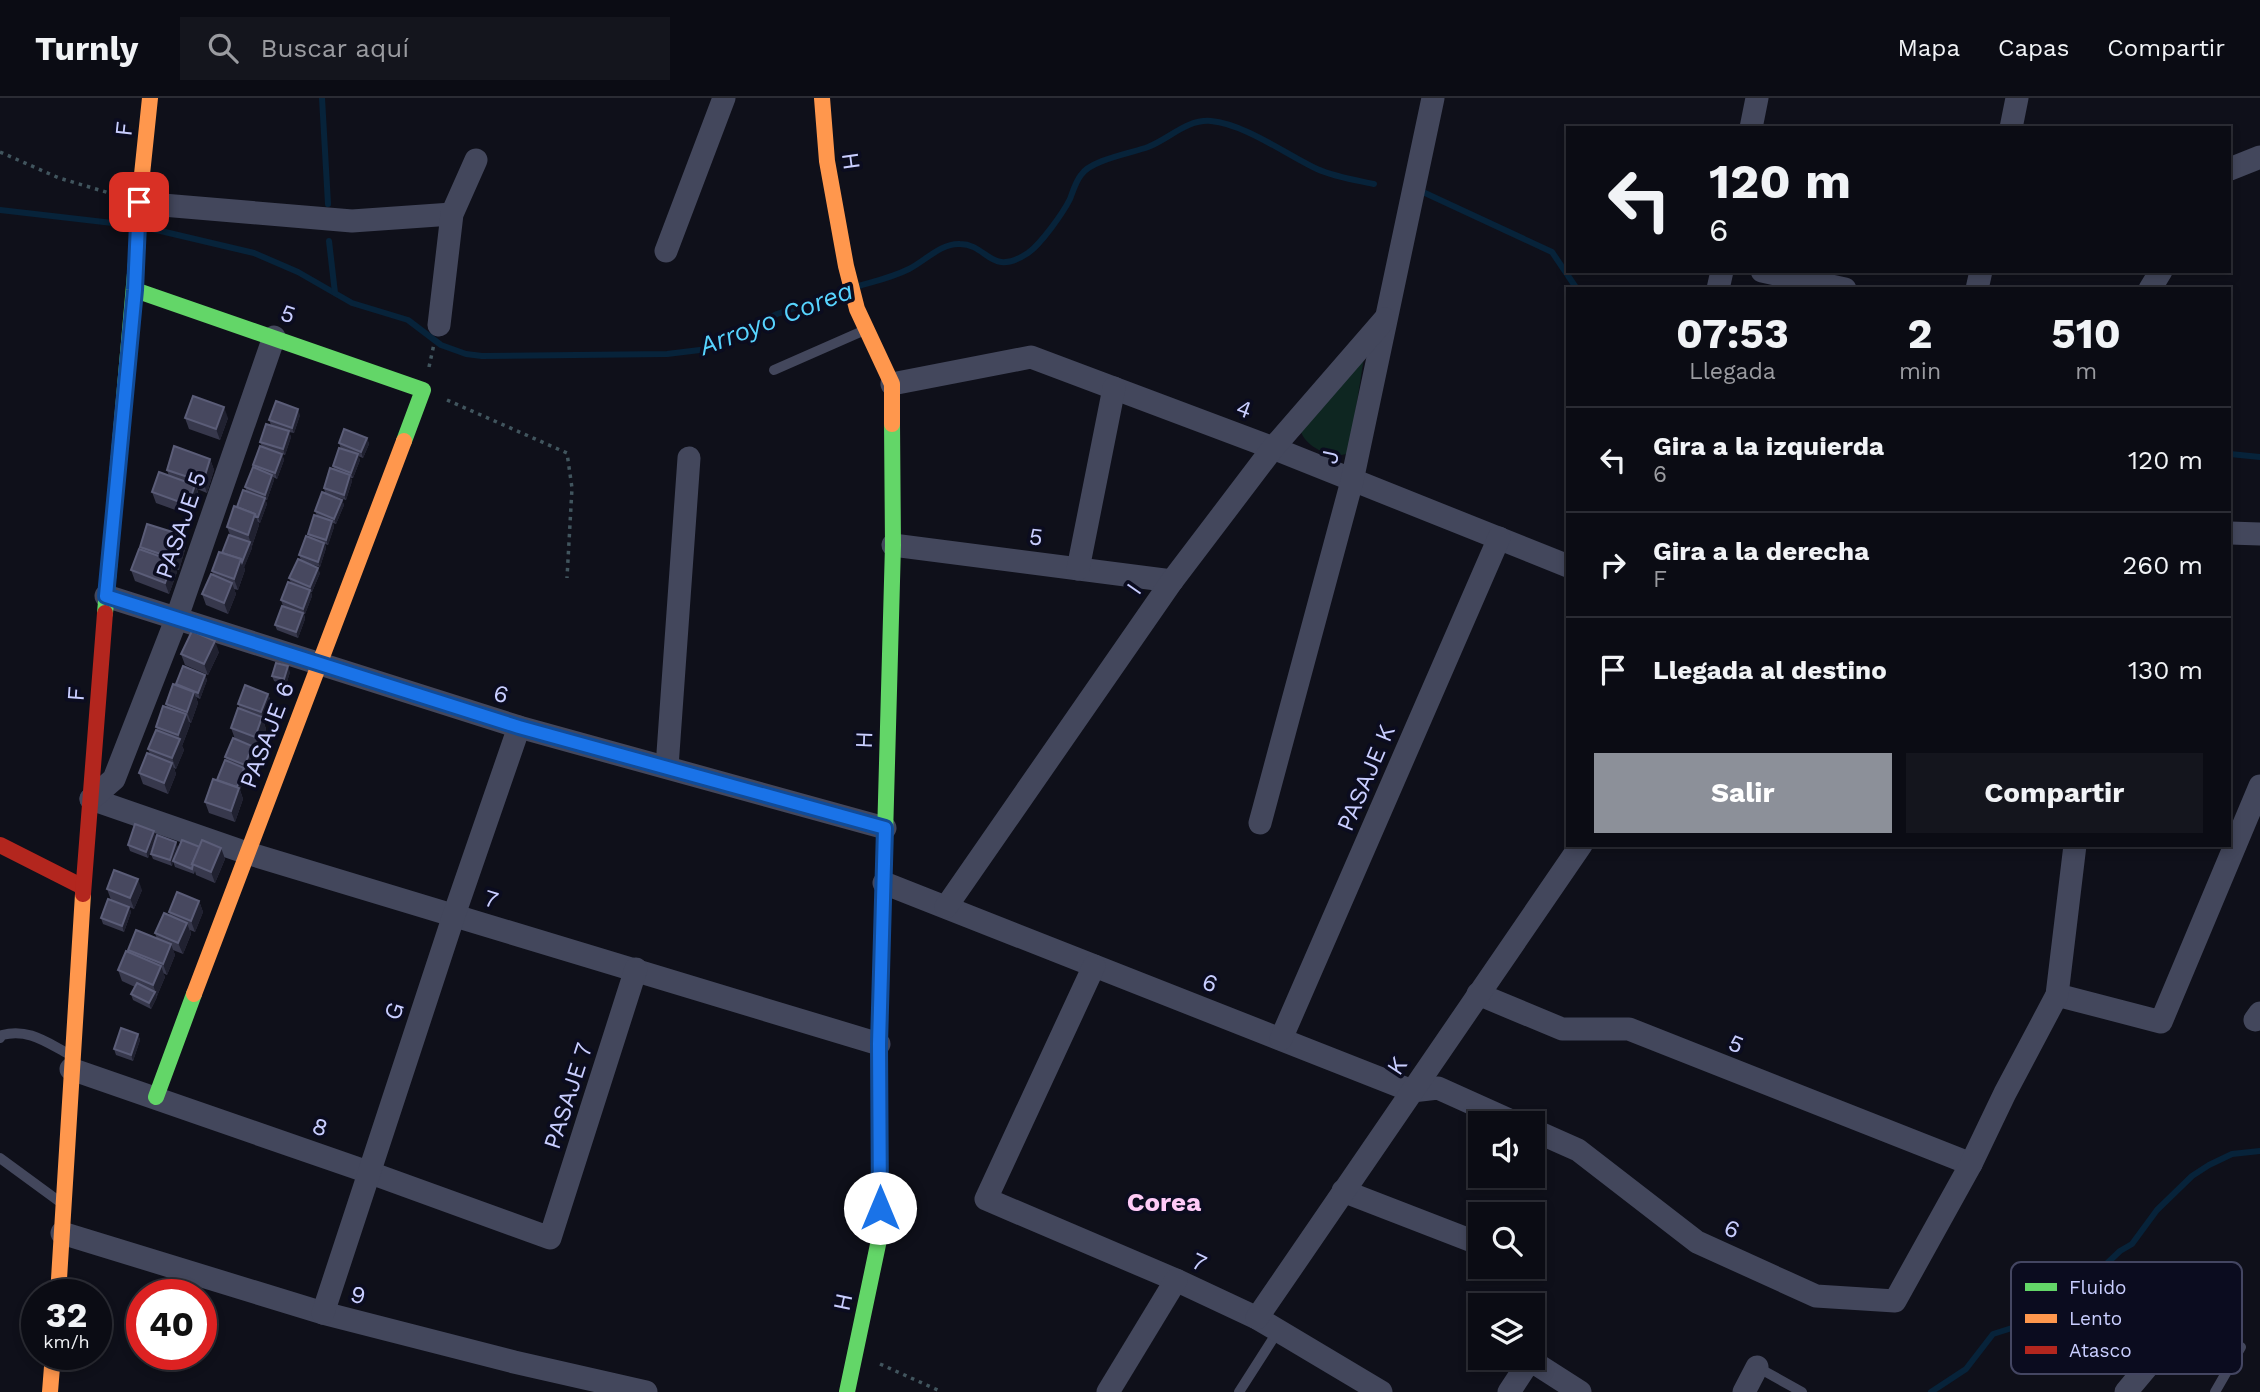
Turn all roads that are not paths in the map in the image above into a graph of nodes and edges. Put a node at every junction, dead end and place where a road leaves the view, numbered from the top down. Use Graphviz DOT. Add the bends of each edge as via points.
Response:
graph roads {
  1 [pos="150,98"];
  2 [pos="724,98"];
  3 [pos="822,98"];
  4 [pos="1433,98"];
  5 [pos="1757,98"];
  6 [pos="2017,98"];
  7 [pos="1751,126"];
  8 [pos="2011,126"];
  9 [pos="2260,157"];
  10 [pos="476,160"];
  11 [pos="2231,169"];
  12 [pos="139,202"];
  13 [pos="453,214"];
  14 [pos="666,251"];
  15 [pos="1771,273"];
  16 [pos="1836,287"];
  17 [pos="135,290"];
  18 [pos="1387,316"];
  19 [pos="439,325"];
  20 [pos="868,329"];
  21 [pos="274,337"];
  22 [pos="774,370"];
  23 [pos="892,384"];
  24 [pos="1114,388"];
  25 [pos="423,390"];
  26 [pos="1273,448"];
  27 [pos="689,458"];
  28 [pos="1352,481"];
  29 [pos="2231,533"];
  30 [pos="2260,534"];
  31 [pos="1499,538"];
  32 [pos="893,545"];
  33 [pos="1566,565"];
  34 [pos="1078,569"];
  35 [pos="1172,581"];
  36 [pos="106,596"];
  37 [pos="176,620"];
  38 [pos="318,664"];
  39 [pos="519,727"];
  40 [pos="667,767"];
  41 [pos="2259,792"];
  42 [pos="90,799"];
  43 [pos="1260,823"];
  44 [pos="885,828"];
  45 [pos="0,845"];
  46 [pos="1580,847"];
  47 [pos="2075,847"];
  48 [pos="247,853"];
  49 [pos="884,883"];
  50 [pos="83,887"];
  51 [pos="946,907"];
  52 [pos="454,915"];
  53 [pos="1094,966"];
  54 [pos="636,969"];
  55 [pos="1478,994"];
  56 [pos="2057,995"];
  57 [pos="0,1038"];
  58 [pos="1281,1039"];
  59 [pos="879,1044"];
  60 [pos="71,1062"];
  61 [pos="1412,1091"];
  62 [pos="156,1097"];
  63 [pos="1489,1111"];
  64 [pos="1545,1135"];
  65 [pos="0,1158"];
  66 [pos="1971,1164"];
  67 [pos="368,1171"];
  68 [pos="1343,1191"];
  69 [pos="64,1205"];
  70 [pos="62,1233"];
  71 [pos="550,1238"];
  72 [pos="1468,1239"];
  73 [pos="59,1279"];
  74 [pos="1176,1280"];
  75 [pos="323,1313"];
  76 [pos="1257,1318"];
  77 [pos="1279,1331"];
  78 [pos="1757,1367"];
  79 [pos="52,1370"];
  80 [pos="2141,1374"];
  81 [pos="2225,1374"];
  82 [pos="50,1392"];
  83 [pos="646,1392"];
  84 [pos="847,1392"];
  85 [pos="1108,1392"];
  86 [pos="1239,1392"];
  87 [pos="1381,1392"];
  88 [pos="1509,1392"];
  89 [pos="1580,1392"];
  90 [pos="1744,1392"];
  91 [pos="1802,1392"];
  92 [pos="2126,1392"];
  93 [pos="2215,1392"];
  1 -- 12 [label="street, F"];
  2 -- 14 [label="street"];
  3 -- 20 [label="street, H" via="827,161 846,265 857,309"];
  4 -- 18 [label="street, J"];
  5 -- 7 [label="street"];
  6 -- 8 [label="street"];
  9 -- 11 [label="street"];
  10 -- 13 [label="street"];
  12 -- 13 [label="street" via="352,221"];
  12 -- 17 [label="street, F"];
  13 -- 19 [label="street"];
  15 -- 16 [label="street"];
  17 -- 21 [label="street, 5"];
  17 -- 36 [label="street, F"];
  18 -- 26 [label="street, I"];
  18 -- 28 [label="street, J"];
  20 -- 22 [label="lane"];
  20 -- 23 [label="street, H"];
  21 -- 25 [label="street, 5"];
  21 -- 37 [label="street, PASAJE 5"];
  23 -- 24 [label="street, 4" via="1031,357"];
  23 -- 32 [label="street, H"];
  24 -- 26 [label="street, 4"];
  24 -- 34 [label="street"];
  25 -- 38 [label="street, PASAJE 6"];
  26 -- 28 [label="street, 4"];
  26 -- 35 [label="street, I"];
  27 -- 40 [label="street"];
  28 -- 31 [label="street, 4"];
  28 -- 43 [label="street, J"];
  29 -- 30 [label="street"];
  31 -- 33 [label="street, 4"];
  31 -- 58 [label="street, PASAJE K"];
  32 -- 34 [label="street, 5"];
  32 -- 44 [label="street, H"];
  34 -- 35 [label="street, 5"];
  35 -- 51 [label="street, I"];
  36 -- 37 [label="street, 6"];
  36 -- 42 [label="street, F"];
  37 -- 38 [label="street, 6"];
  37 -- 42 [label="street, PASAJE 5" via="114,779"];
  38 -- 39 [label="street, 6"];
  38 -- 48 [label="street, PASAJE 6"];
  39 -- 40 [label="street, 6"];
  39 -- 52 [label="street, G"];
  40 -- 44 [label="street, 6"];
  41 -- 56 [label="street" via="2161,1022"];
  42 -- 48 [label="street, 7"];
  42 -- 50 [label="street, F"];
  44 -- 49 [label="street, H"];
  45 -- 50 [label="street"];
  46 -- 55 [label="street, K"];
  47 -- 56 [label="street"];
  48 -- 52 [label="street, 7"];
  48 -- 62 [label="street, PASAJE 6"];
  49 -- 51 [label="street, 6"];
  49 -- 59 [label="street, H"];
  50 -- 60 [label="street, F"];
  51 -- 53 [label="street, 6"];
  52 -- 54 [label="street, 7"];
  52 -- 67 [label="street, G"];
  53 -- 58 [label="street, 6"];
  53 -- 74 [label="street, 7" via="986,1199"];
  54 -- 59 [label="street, 7"];
  54 -- 71 [label="street, PASAJE 7"];
  55 -- 61 [label="street, K"];
  55 -- 66 [label="street, 5" via="1562,1028 1629,1029"];
  56 -- 66 [label="street"];
  57 -- 60 [label="lane" via="17,1031 32,1035"];
  58 -- 61 [label="street, 6"];
  59 -- 84 [label="street, H" via="880,1235"];
  60 -- 62 [label="street, 8"];
  60 -- 69 [label="street, F"];
  61 -- 63 [label="street, 6" via="1438,1088"];
  61 -- 68 [label="street, K"];
  62 -- 67 [label="street, 8"];
  64 -- 66 [label="street, 6" via="1577,1150 1697,1242 1816,1296 1895,1301"];
  65 -- 69 [label="lane"];
  67 -- 71 [label="street, 8"];
  67 -- 75 [label="street, G"];
  68 -- 72 [label="street"];
  68 -- 76 [label="street, K"];
  69 -- 70 [label="street, F"];
  70 -- 73 [label="street, F"];
  70 -- 75 [label="street, 9"];
  74 -- 76 [label="street, 7"];
  74 -- 85 [label="street"];
  75 -- 83 [label="street, 9"];
  76 -- 77 [label="street, 7"];
  77 -- 86 [label="lane"];
  77 -- 87 [label="street, 7"];
  78 -- 90 [label="street"];
  78 -- 91 [label="lane"];
  79 -- 82 [label="street"];
  80 -- 92 [label="street"];
  81 -- 93 [label="lane"];
  88 -- 89 [label="street" via="1530,1360"];
}
